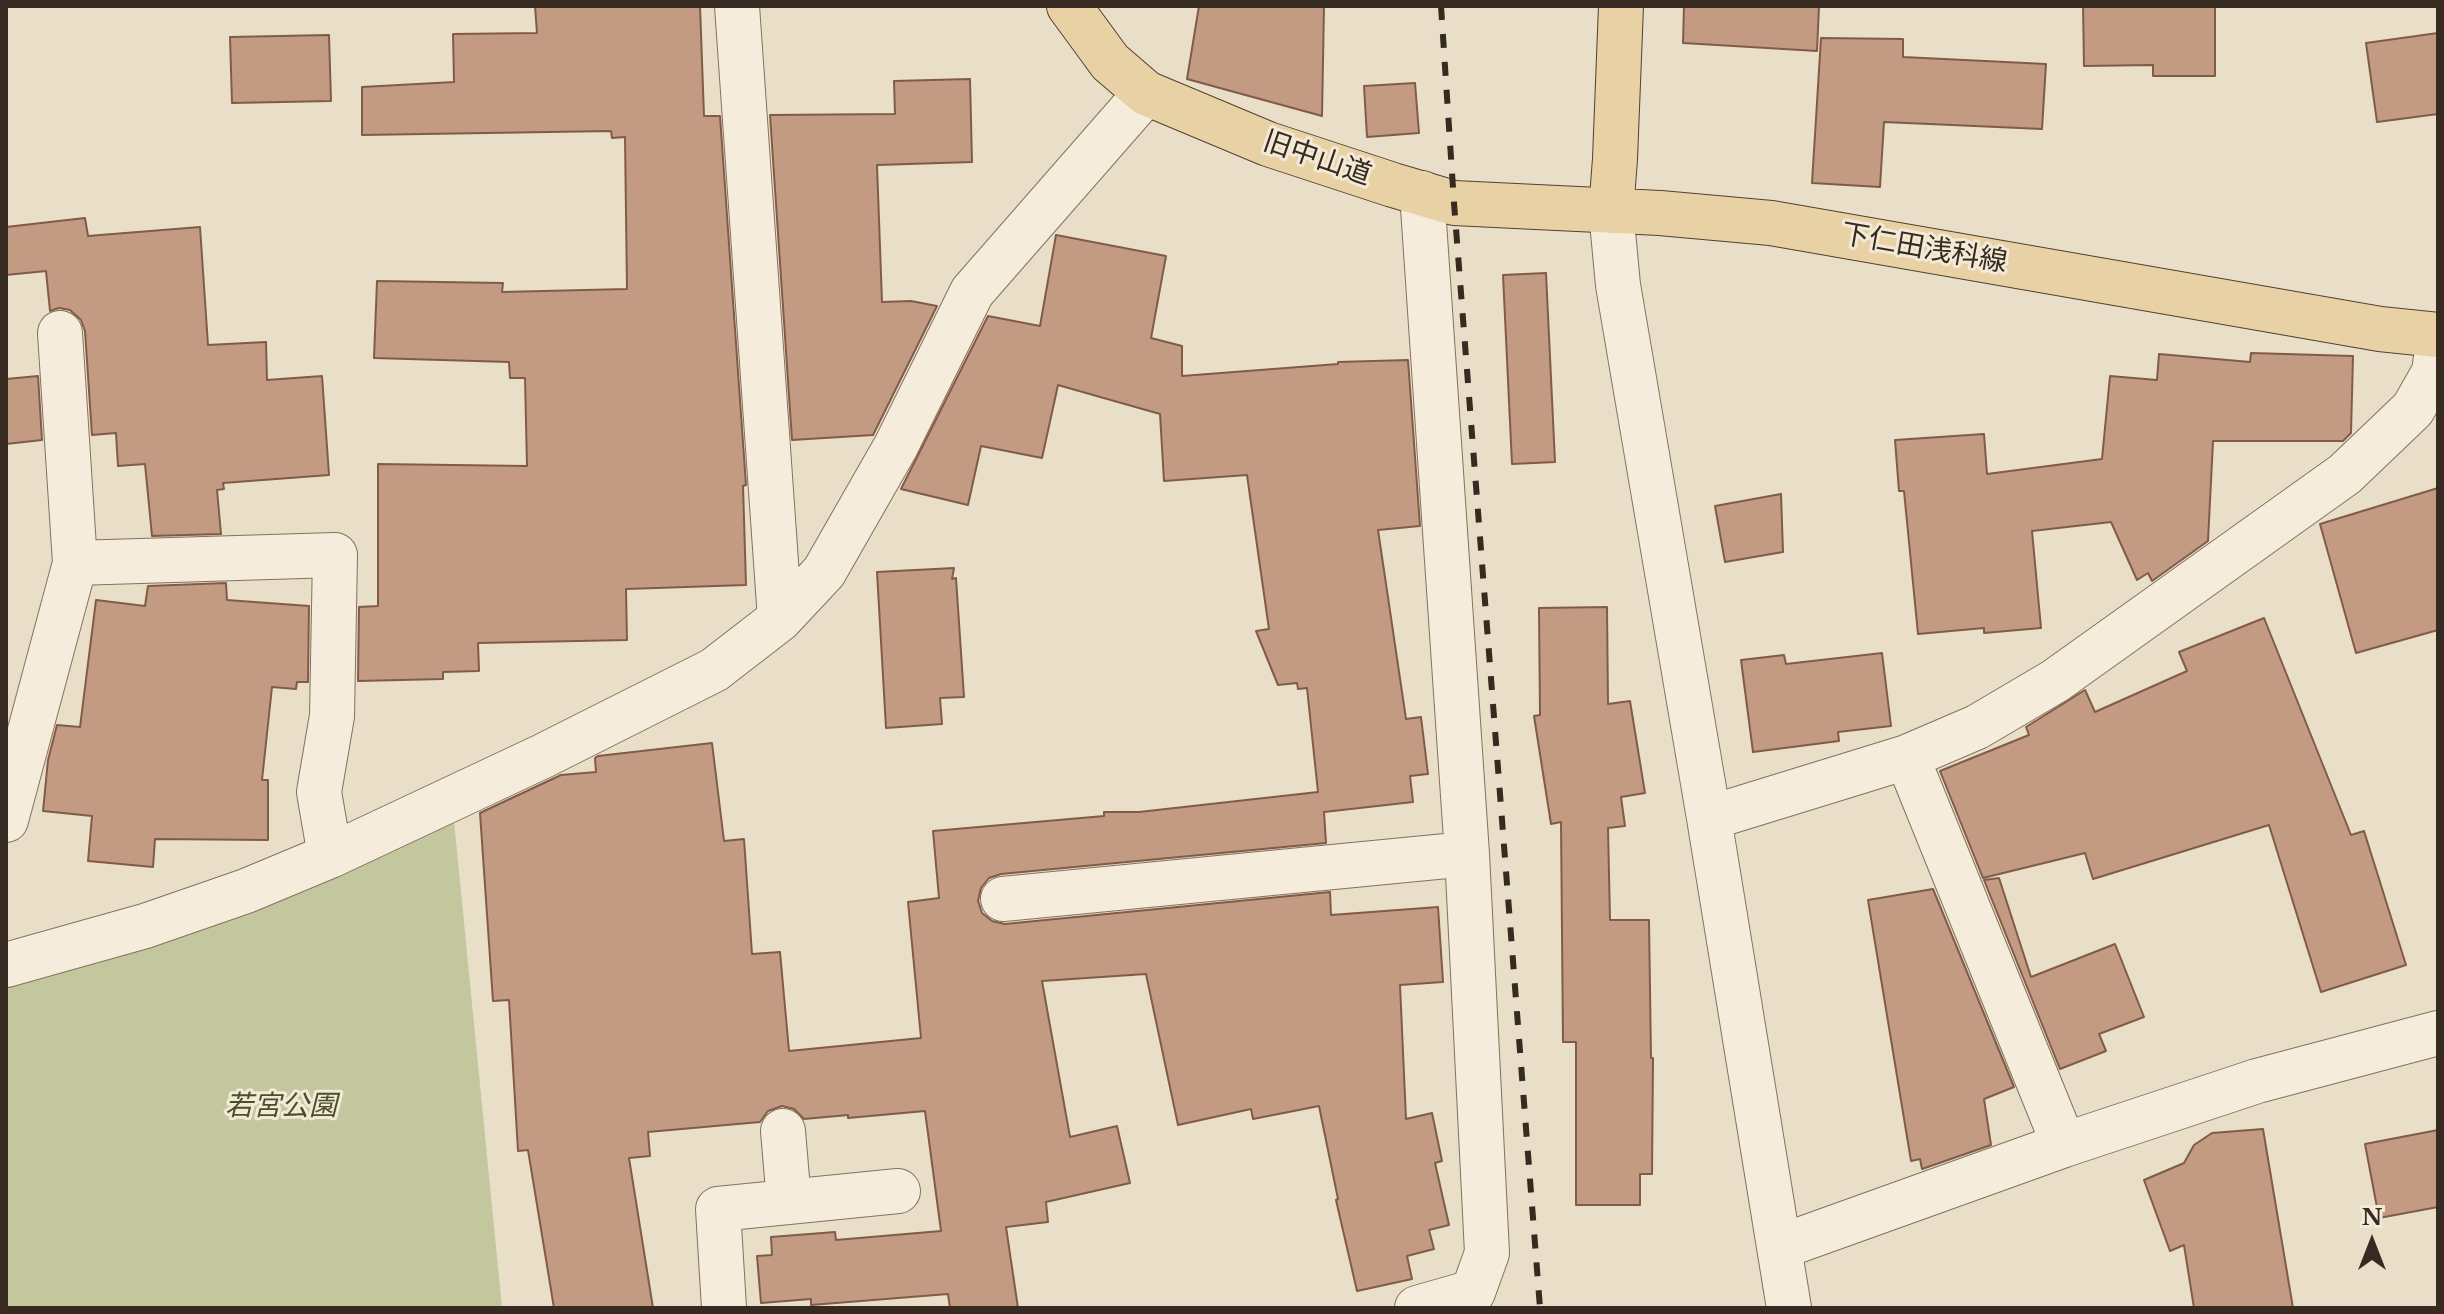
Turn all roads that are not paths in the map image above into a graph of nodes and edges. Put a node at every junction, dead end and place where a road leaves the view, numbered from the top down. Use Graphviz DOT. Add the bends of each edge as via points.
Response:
graph roads {
  1 [pos="737,6"];
  2 [pos="1069,6"];
  3 [pos="1621,6"];
  4 [pos="1146,93"];
  5 [pos="1422,193"];
  6 [pos="1611,211"];
  7 [pos="60,333"];
  8 [pos="2438,335"];
  9 [pos="2438,343"];
  10 [pos="75,563"];
  11 [pos="780,619"];
  12 [pos="1907,757"];
  13 [pos="1709,818"];
  14 [pos="6,820"];
  15 [pos="1467,854"];
  16 [pos="330,856"];
  17 [pos="1003,899"];
  18 [pos="6,965"];
  19 [pos="2438,1033"];
  20 [pos="783,1131"];
  21 [pos="2064,1145"];
  22 [pos="898,1191"];
  23 [pos="789,1202"];
  24 [pos="1780,1247"];
  25 [pos="724,1308"];
  26 [pos="1417,1308"];
  27 [pos="1789,1308"];
  1 -- 11 [label="street"];
  2 -- 4 [label="main road, 旧中山道" via="1110,62"];
  3 -- 6 [label="main road"];
  4 -- 5 [label="main road, 旧中山道" via="1268,144"];
  4 -- 11 [label="street" via="972,292 896,446 824,572"];
  5 -- 6 [label="main road, 旧中山道" via="1454,203"];
  5 -- 15 [label="street"];
  6 -- 8 [label="main road, 下仁田浅科線" via="1771,223"];
  6 -- 13 [label="street" via="1618,285"];
  7 -- 10 [label="street"];
  9 -- 12 [label="street" via="2434,372 2413,409 2345,474 2055,681 1977,727"];
  10 -- 14 [label="street"];
  10 -- 16 [label="street" via="335,555 332,716 319,792"];
  11 -- 16 [label="street" via="714,670"];
  12 -- 13 [label="street"];
  12 -- 21 [label="street"];
  13 -- 24 [label="street"];
  15 -- 17 [label="street"];
  15 -- 26 [label="street" via="1487,1253 1473,1292"];
  16 -- 18 [label="street" via="145,926"];
  19 -- 21 [label="street" via="2257,1081"];
  20 -- 23 [label="street"];
  21 -- 24 [label="street"];
  22 -- 23 [label="street"];
  23 -- 25 [label="street" via="718,1209"];
  24 -- 27 [label="street"];
}
